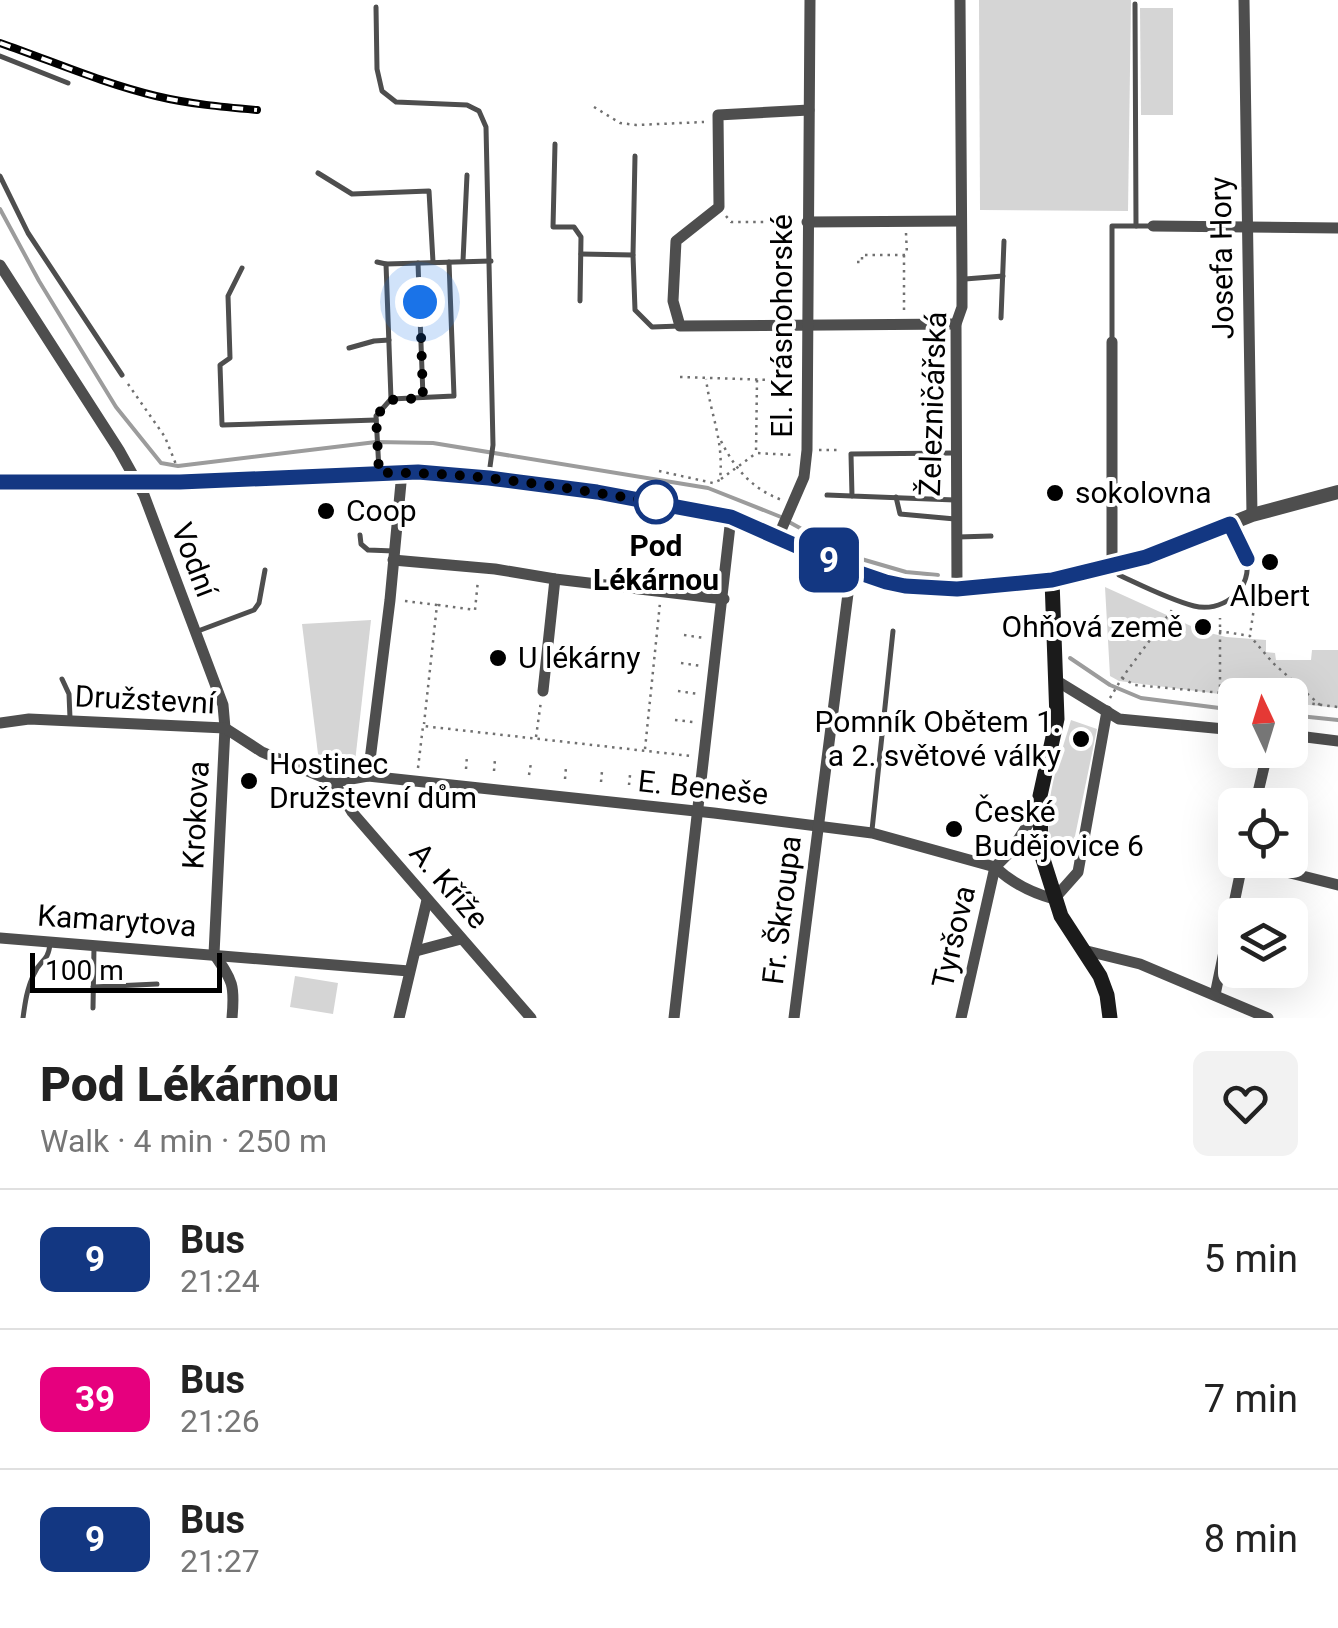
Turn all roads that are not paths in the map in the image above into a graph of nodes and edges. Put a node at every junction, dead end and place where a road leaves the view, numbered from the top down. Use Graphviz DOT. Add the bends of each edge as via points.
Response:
graph roads {
  1 [pos="810,0"];
  2 [pos="960,0"];
  3 [pos="1244,0"];
  4 [pos="1135,4"];
  5 [pos="376,6"];
  6 [pos="0,56"];
  7 [pos="68,83"];
  8 [pos="809,110"];
  9 [pos="556,144"];
  10 [pos="635,156"];
  11 [pos="318,173"];
  12 [pos="467,174"];
  13 [pos="0,176"];
  14 [pos="961,221"];
  15 [pos="807,222"];
  16 [pos="1136,226"];
  17 [pos="1153,226"];
  18 [pos="1247,228"];
  19 [pos="1338,228"];
  20 [pos="1004,241"];
  21 [pos="581,254"];
  22 [pos="633,255"];
  23 [pos="491,260"];
  24 [pos="463,261"];
  25 [pos="377,262"];
  26 [pos="433,262"];
  27 [pos="449,262"];
  28 [pos="418,263"];
  29 [pos="386,264"];
  30 [pos="0,265"];
  31 [pos="242,268"];
  32 [pos="1003,276"];
  33 [pos="962,279"];
  34 [pos="580,302"];
  35 [pos="1001,318"];
  36 [pos="808,324"];
  37 [pos="956,324"];
  38 [pos="680,326"];
  39 [pos="389,340"];
  40 [pos="1112,342"];
  41 [pos="349,348"];
  42 [pos="122,375"];
  43 [pos="423,398"];
  44 [pos="391,400"];
  45 [pos="376,420"];
  46 [pos="955,454"];
  47 [pos="402,472"];
  48 [pos="379,473"];
  49 [pos="489,478"];
  50 [pos="0,482"];
  51 [pos="136,482"];
  52 [pos="1338,492"];
  53 [pos="827,495"];
  54 [pos="852,496"];
  55 [pos="896,497"];
  56 [pos="955,500"];
  57 [pos="1252,515"];
  58 [pos="731,517"];
  59 [pos="955,519"];
  60 [pos="1230,524"];
  61 [pos="781,532"];
  62 [pos="360,535"];
  63 [pos="991,536"];
  64 [pos="955,537"];
  65 [pos="393,556"];
  66 [pos="1112,565"];
  67 [pos="264,570"];
  68 [pos="851,570"];
  69 [pos="555,579"];
  70 [pos="1052,580"];
  71 [pos="957,589"];
  72 [pos="724,600"];
  73 [pos="893,630"];
  74 [pos="195,632"];
  75 [pos="62,680"];
  76 [pos="1057,680"];
  77 [pos="543,691"];
  78 [pos="1107,712"];
  79 [pos="70,721"];
  80 [pos="0,723"];
  81 [pos="226,728"];
  82 [pos="1218,728"];
  83 [pos="1308,738"];
  84 [pos="1338,741"];
  85 [pos="368,776"];
  86 [pos="334,782"];
  87 [pos="1039,808"];
  88 [pos="698,811"];
  89 [pos="818,826"];
  90 [pos="872,834"];
  91 [pos="995,868"];
  92 [pos="1308,877"];
  93 [pos="1239,878"];
  94 [pos="1338,885"];
  95 [pos="427,900"];
  96 [pos="1054,900"];
  97 [pos="0,938"];
  98 [pos="461,940"];
  99 [pos="51,941"];
  100 [pos="94,944"];
  101 [pos="1083,950"];
  102 [pos="416,951"];
  103 [pos="214,954"];
  104 [pos="409,971"];
  105 [pos="157,984"];
  106 [pos="93,987"];
  107 [pos="1214,995"];
  108 [pos="93,1008"];
  109 [pos="23,1018"];
  110 [pos="232,1018"];
  111 [pos="399,1018"];
  112 [pos="532,1018"];
  113 [pos="674,1018"];
  114 [pos="794,1018"];
  115 [pos="961,1018"];
  116 [pos="1110,1018"];
  117 [pos="1268,1018"];
  1 -- 8 [label="street, El. Krásnohorské"];
  2 -- 14 [label="street, Železničářská"];
  3 -- 18 [label="street, Josefa Hory"];
  4 -- 16 [label="lane"];
  5 -- 23 [label="lane" via="382,91 412,105 467,105 486,126"];
  6 -- 7 [label="lane"];
  8 -- 15 [label="street, El. Krásnohorské"];
  8 -- 38 [label="street" via="718,115 719,207 676,241 673,300"];
  9 -- 21 [label="lane" via="552,227 574,227"];
  10 -- 22 [label="lane"];
  11 -- 26 [label="lane" via="352,194 429,191"];
  12 -- 24 [label="lane"];
  13 -- 42 [label="lane" via="28,233"];
  14 -- 15 [label="street"];
  14 -- 33 [label="street, Železničářská"];
  15 -- 36 [label="street, El. Krásnohorské"];
  16 -- 17 [label="lane"];
  16 -- 40 [label="lane" via="1112,226"];
  17 -- 18 [label="street"];
  18 -- 19 [label="street"];
  18 -- 57 [label="street, Josefa Hory"];
  20 -- 32 [label="lane"];
  21 -- 22 [label="lane"];
  21 -- 34 [label="lane"];
  22 -- 38 [label="lane" via="635,310 652,327"];
  23 -- 24 [label="lane"];
  23 -- 49 [label="lane"];
  24 -- 27 [label="lane"];
  25 -- 29 [label="lane"];
  26 -- 27 [label="lane"];
  26 -- 28 [label="lane"];
  27 -- 43 [label="lane" via="454,396"];
  28 -- 29 [label="lane"];
  28 -- 43 [label="lane"];
  29 -- 39 [label="lane"];
  30 -- 51 [label="street, Vodní"];
  31 -- 45 [label="lane" via="228,296 222,425"];
  32 -- 33 [label="lane"];
  32 -- 35 [label="lane"];
  33 -- 37 [label="street, Železničářská"];
  36 -- 37 [label="street"];
  36 -- 38 [label="street"];
  36 -- 61 [label="street, El. Krásnohorské" via="804,478"];
  37 -- 46 [label="street, Železničářská"];
  39 -- 41 [label="lane"];
  39 -- 44 [label="lane"];
  40 -- 66 [label="street"];
  43 -- 44 [label="lane"];
  44 -- 45 [label="lane"];
  45 -- 48 [label="lane"];
  46 -- 54 [label="lane" via="851,454"];
  46 -- 56 [label="street, Železničářská"];
  47 -- 48 [label="main road"];
  47 -- 49 [label="main road"];
  47 -- 65 [label="street"];
  48 -- 51 [label="main road"];
  49 -- 58 [label="main road"];
  50 -- 51 [label="main road"];
  51 -- 74 [label="street, Vodní"];
  52 -- 57 [label="street"];
  53 -- 54 [label="lane"];
  54 -- 55 [label="lane"];
  55 -- 56 [label="lane"];
  55 -- 59 [label="lane" via="900,514"];
  56 -- 59 [label="street, Železničářská"];
  57 -- 60 [label="street"];
  58 -- 61 [label="main road"];
  58 -- 72 [label="street"];
  59 -- 64 [label="street, Železničářská"];
  60 -- 66 [label="street"];
  60 -- 66 [label="lane" via="1247,559 1247,577 1239,593 1220,606 1197,607 1119,576"];
  61 -- 68 [label="main road"];
  62 -- 65 [label="lane" via="368,550"];
  63 -- 64 [label="lane"];
  64 -- 71 [label="street, Železničářská"];
  65 -- 69 [label="street"];
  65 -- 85 [label="street"];
  66 -- 70 [label="street"];
  67 -- 74 [label="lane" via="254,610"];
  68 -- 71 [label="main road" via="905,586"];
  68 -- 89 [label="street, Fr. Škroupa"];
  69 -- 72 [label="street"];
  69 -- 77 [label="street"];
  70 -- 71 [label="main road"];
  70 -- 76 [label="main road"];
  72 -- 88 [label="street"];
  73 -- 90 [label="lane"];
  74 -- 81 [label="street, Vodní"];
  75 -- 79 [label="lane" via="70,694"];
  76 -- 78 [label="street"];
  76 -- 87 [label="main road" via="1056,726"];
  78 -- 82 [label="street" via="1119,719"];
  78 -- 96 [label="street" via="1079,867"];
  79 -- 80 [label="street, Družstevní"];
  79 -- 81 [label="street, Družstevní"];
  81 -- 86 [label="street, Družstevní"];
  81 -- 103 [label="street, Krokova"];
  83 -- 84 [label="street"];
  85 -- 86 [label="street, E. Beneše"];
  85 -- 88 [label="street, E. Beneše"];
  86 -- 95 [label="street, A. Kříže"];
  87 -- 91 [label="street"];
  87 -- 96 [label="main road" via="1041,853"];
  88 -- 89 [label="street, E. Beneše"];
  88 -- 113 [label="street"];
  89 -- 90 [label="street, E. Beneše"];
  89 -- 114 [label="street, Fr. Škroupa"];
  90 -- 91 [label="street, E. Beneše"];
  91 -- 96 [label="street, E. Beneše"];
  91 -- 115 [label="street, Tyršova"];
  92 -- 94 [label="street"];
  93 -- 107 [label="street"];
  95 -- 98 [label="street, A. Kříže"];
  95 -- 102 [label="street"];
  96 -- 101 [label="main road"];
  97 -- 99 [label="street, Kamarytova"];
  98 -- 102 [label="street"];
  98 -- 112 [label="street, A. Kříže"];
  99 -- 100 [label="street, Kamarytova"];
  99 -- 109 [label="lane" via="48,959 34,972"];
  100 -- 103 [label="street, Kamarytova"];
  100 -- 106 [label="lane"];
  101 -- 107 [label="street" via="1140,964"];
  101 -- 116 [label="main road" via="1104,985"];
  102 -- 104 [label="street"];
  103 -- 104 [label="street, Kamarytova"];
  103 -- 110 [label="street, Krokova" via="234,987"];
  104 -- 111 [label="street"];
  105 -- 106 [label="lane"];
  106 -- 108 [label="lane"];
  107 -- 117 [label="street"];
}
